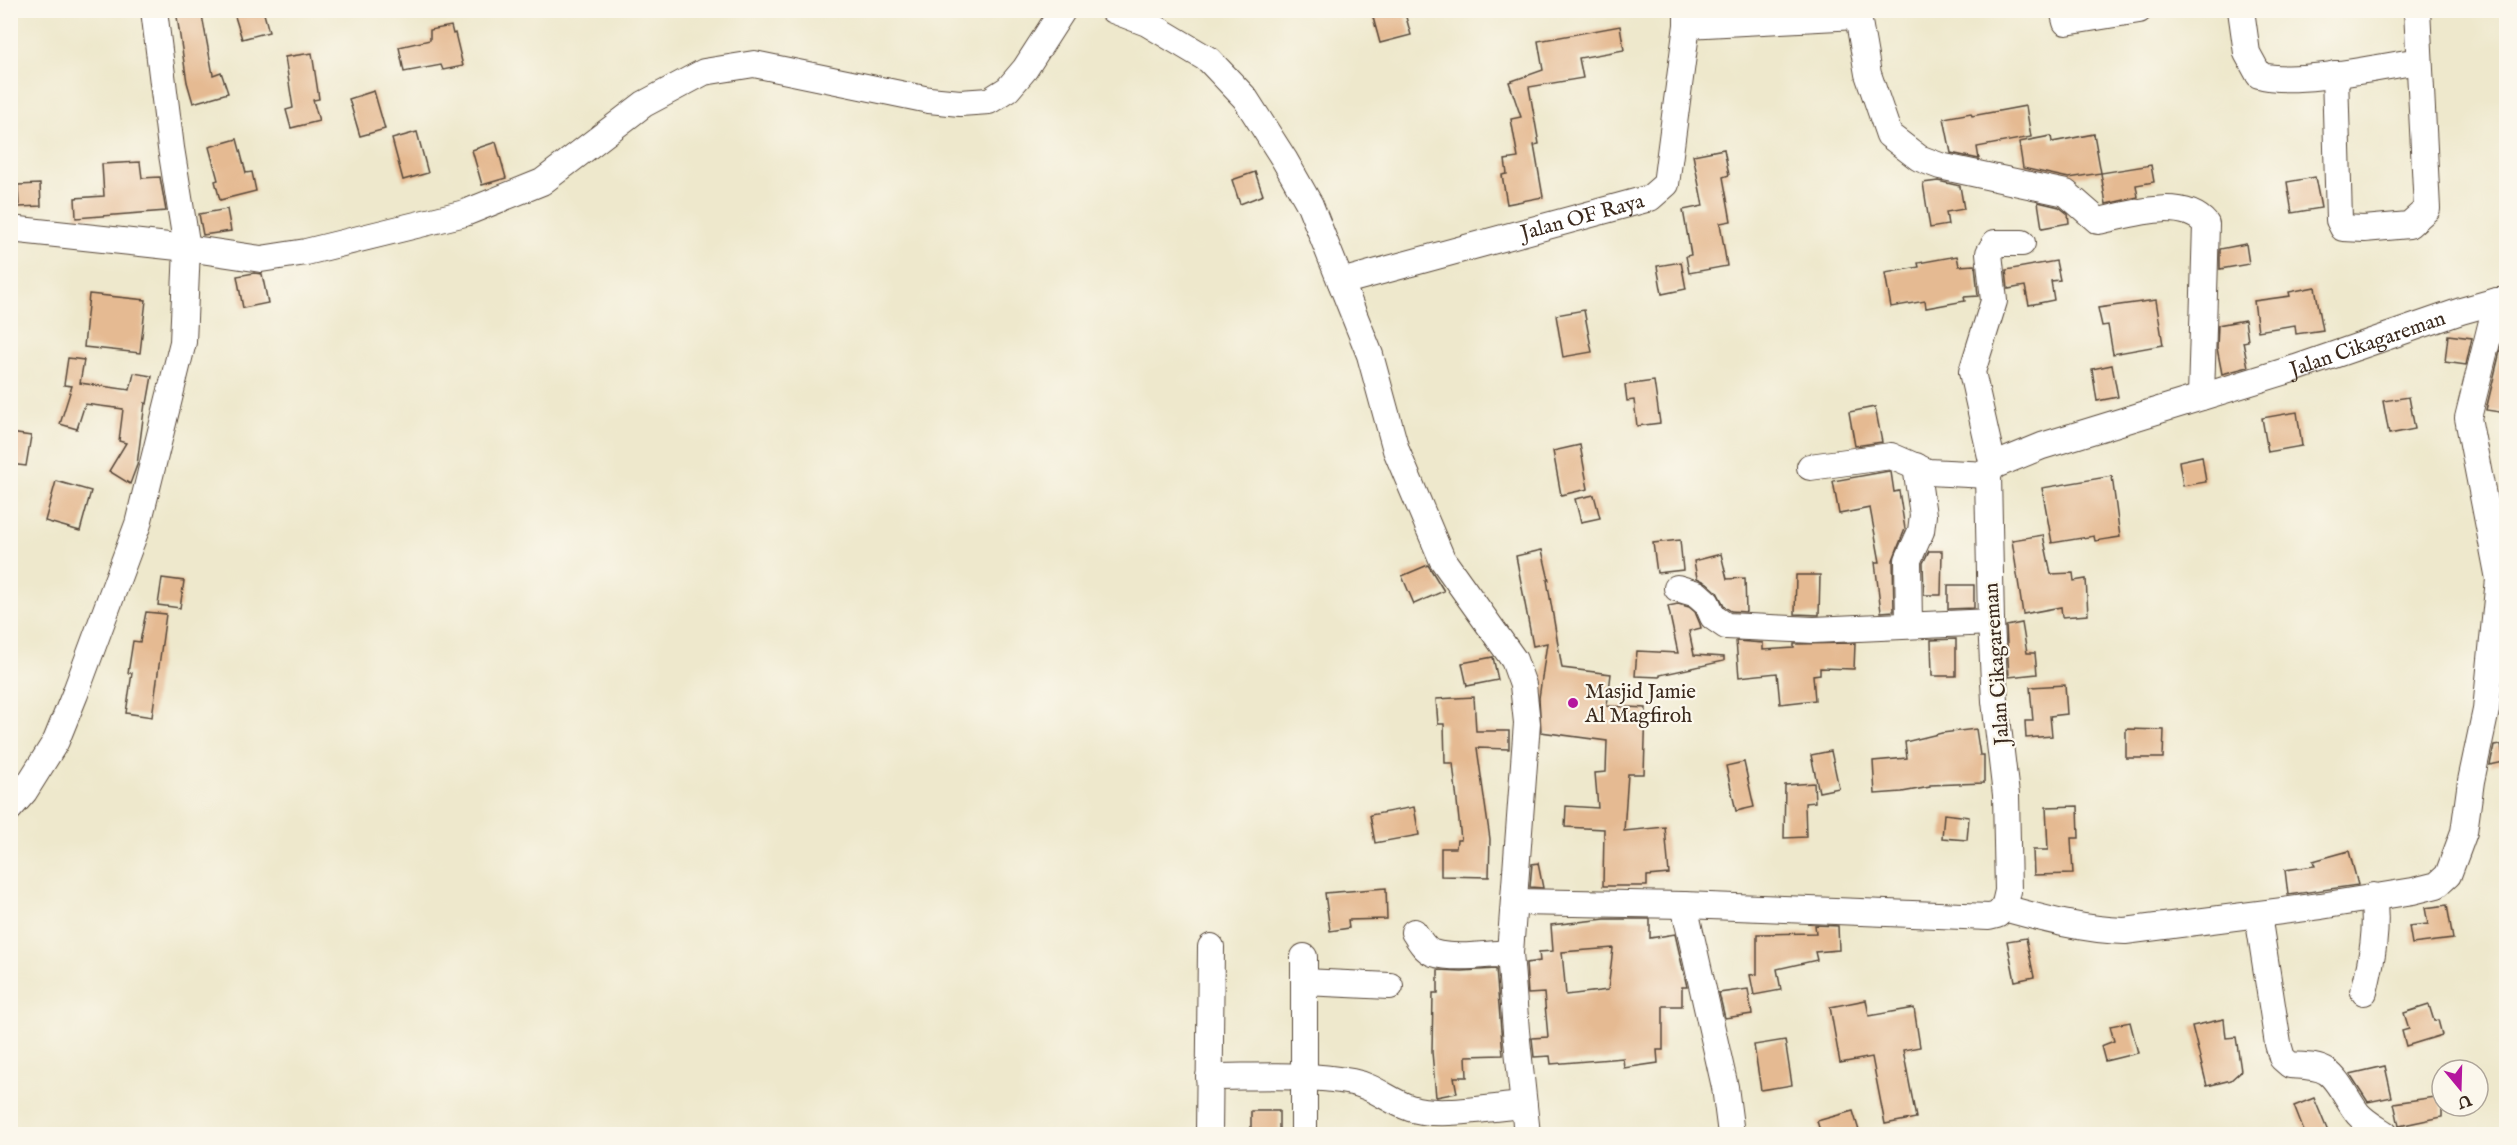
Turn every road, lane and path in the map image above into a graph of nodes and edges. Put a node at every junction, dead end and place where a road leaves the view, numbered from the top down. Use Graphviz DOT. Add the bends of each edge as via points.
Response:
graph roads {
  1 [pos="154,10"];
  2 [pos="1063,10"];
  3 [pos="1113,10"];
  4 [pos="2063,10"];
  5 [pos="2139,10"];
  6 [pos="2241,10"];
  7 [pos="2417,10"];
  8 [pos="1857,13"];
  9 [pos="1687,18"];
  10 [pos="2419,61"];
  11 [pos="2335,74"];
  12 [pos="10,229"];
  13 [pos="2022,243"];
  14 [pos="187,248"];
  15 [pos="1341,282"];
  16 [pos="2502,301"];
  17 [pos="2201,397"];
  18 [pos="1916,466"];
  19 [pos="1810,467"];
  20 [pos="1991,470"];
  21 [pos="1677,588"];
  22 [pos="1991,622"];
  23 [pos="1909,625"];
  24 [pos="10,808"];
  25 [pos="2373,896"];
  26 [pos="1514,902"];
  27 [pos="1684,905"];
  28 [pos="2004,908"];
  29 [pos="2258,915"];
  30 [pos="1414,932"];
  31 [pos="1211,947"];
  32 [pos="1510,953"];
  33 [pos="1304,957"];
  34 [pos="1304,982"];
  35 [pos="1390,986"];
  36 [pos="2364,992"];
  37 [pos="1209,1077"];
  38 [pos="1304,1077"];
  39 [pos="1524,1105"];
  40 [pos="1209,1134"];
  41 [pos="1304,1134"];
  42 [pos="1527,1134"];
  43 [pos="1731,1134"];
  44 [pos="2385,1134"];
  1 -- 14 [label="street"];
  2 -- 14 [label="street" via="1025,69 1008,89 989,101 929,100 754,64 704,72 644,104 542,182 465,213 279,257 261,259"];
  3 -- 15 [label="street" via="1147,23 1209,60 1245,98 1310,205"];
  4 -- 5 [label="street" via="2066,22"];
  6 -- 11 [label="street" via="2247,53 2259,75 2273,80"];
  7 -- 10 [label="street"];
  8 -- 9 [label="street, Jalan OF Raya"];
  8 -- 17 [label="street" via="1868,74 1889,135 1919,158 1957,171 2066,193 2098,221 2166,207 2199,216 2206,224"];
  9 -- 15 [label="street, Jalan OF Raya" via="1666,184 1650,198"];
  10 -- 11 [label="street"];
  10 -- 11 [label="street" via="2427,209 2409,225 2343,228 2339,220"];
  12 -- 14 [label="street"];
  13 -- 20 [label="street" via="1995,243 1989,253 1994,301 1972,372"];
  14 -- 24 [label="street" via="183,342 138,524 56,741"];
  15 -- 26 [label="street" via="1371,355 1396,450 1442,559 1514,660 1523,685 1527,723"];
  16 -- 17 [label="street, Jalan Cikagareman"];
  16 -- 25 [label="street" via="2468,418 2499,579 2486,710 2464,832 2452,869 2443,881 2428,888"];
  17 -- 20 [label="street, Jalan Cikagareman" via="2042,446"];
  18 -- 19 [label="street" via="1891,456"];
  18 -- 20 [label="street" via="1928,472"];
  18 -- 23 [label="street" via="1923,515 1921,531 1908,560"];
  20 -- 22 [label="street, Jalan Cikagareman"];
  21 -- 23 [label="street" via="1697,594 1707,603 1713,617 1726,626 1814,630"];
  22 -- 23 [label="street"];
  22 -- 28 [label="street, Jalan Cikagareman" via="2006,795 2008,891"];
  25 -- 29 [label="street"];
  25 -- 36 [label="street" via="2374,947"];
  26 -- 27 [label="street"];
  26 -- 32 [label="street"];
  27 -- 28 [label="street" via="1989,917"];
  27 -- 43 [label="street" via="1725,1087"];
  28 -- 29 [label="street" via="2101,931"];
  29 -- 44 [label="street" via="2282,1058 2290,1065 2327,1071 2360,1117"];
  30 -- 32 [label="street" via="1432,953"];
  31 -- 37 [label="street"];
  32 -- 39 [label="street"];
  33 -- 34 [label="street"];
  34 -- 35 [label="street"];
  34 -- 38 [label="street"];
  37 -- 38 [label="street"];
  37 -- 40 [label="street"];
  38 -- 39 [label="street" via="1370,1087 1409,1108 1427,1112"];
  38 -- 41 [label="street"];
  39 -- 42 [label="street"];
}
